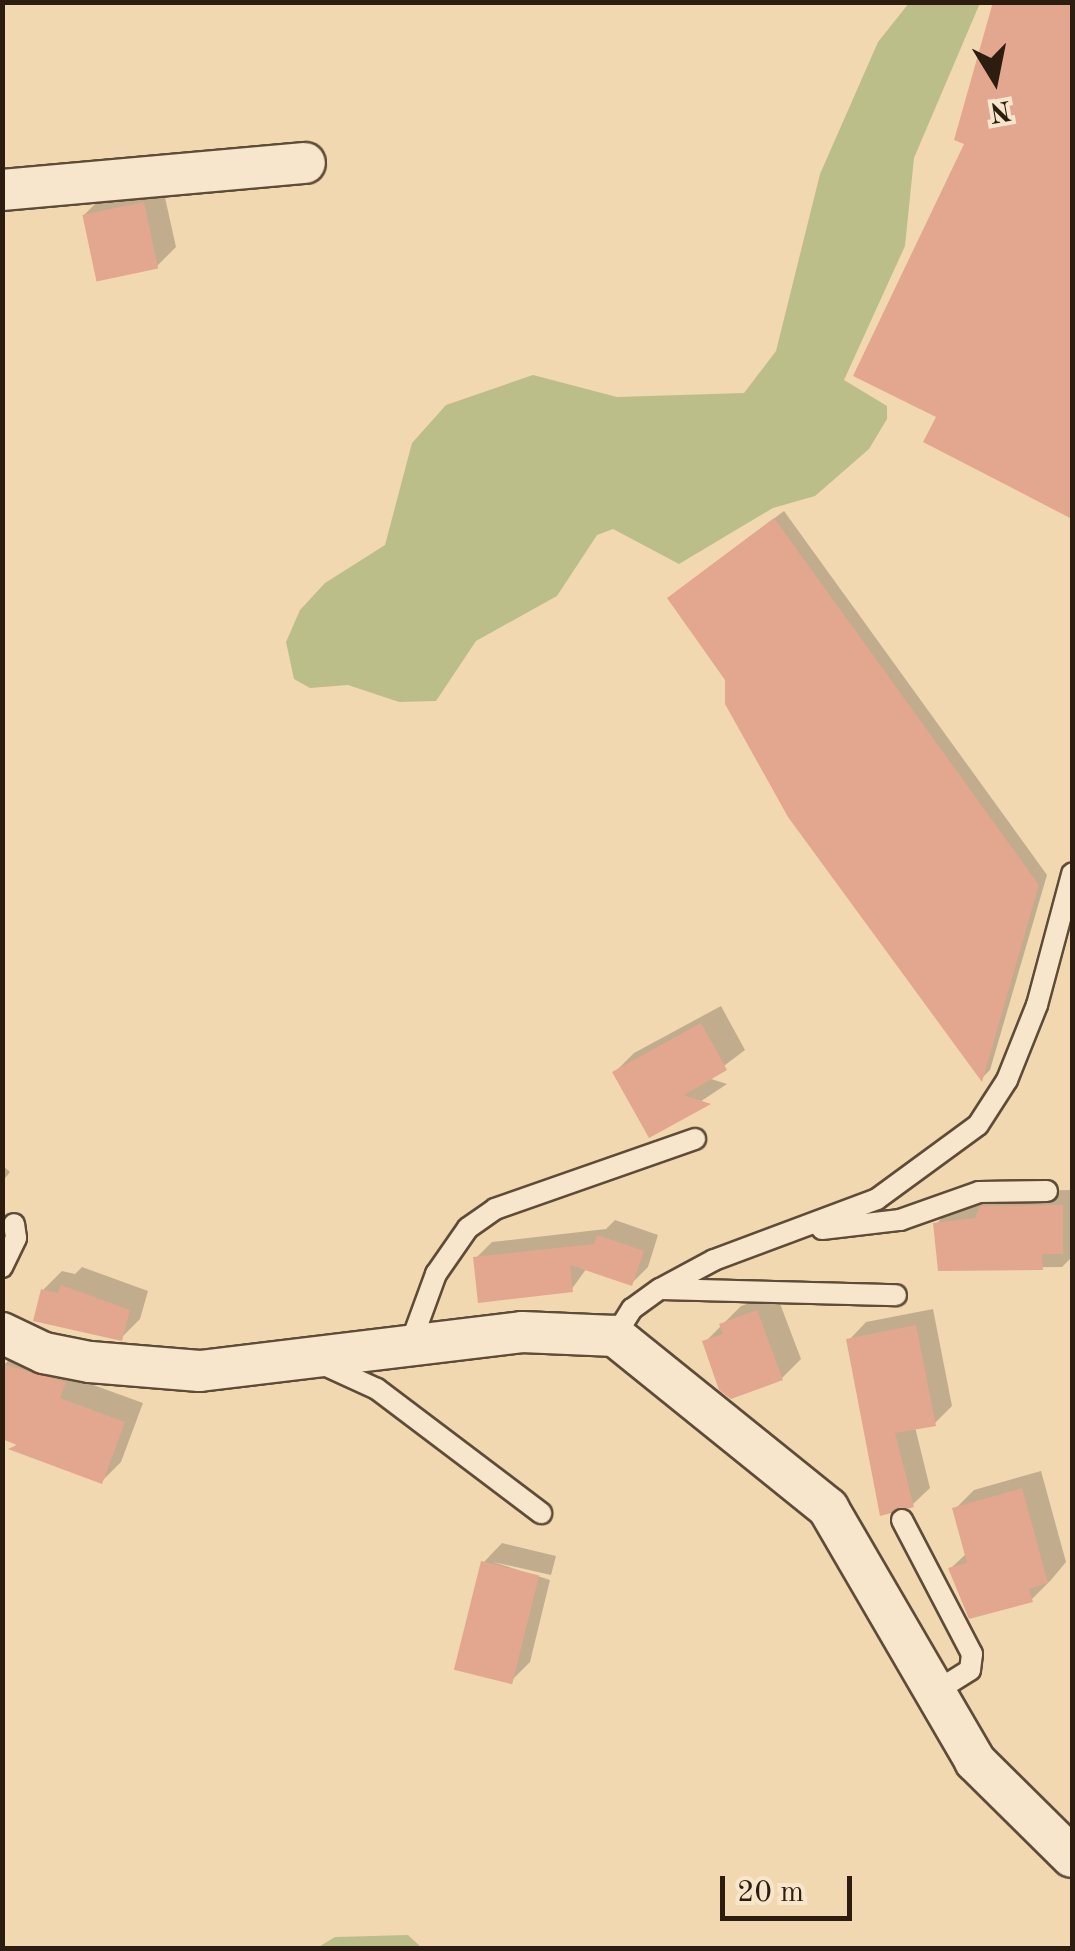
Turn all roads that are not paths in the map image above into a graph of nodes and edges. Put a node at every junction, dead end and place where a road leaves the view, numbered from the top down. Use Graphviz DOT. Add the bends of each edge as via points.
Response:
graph roads {
  1 [pos="304,163"];
  2 [pos="2,190"];
  3 [pos="1072,874"];
  4 [pos="694,1139"];
  5 [pos="1046,1191"];
  6 [pos="14,1224"];
  7 [pos="800,1231"];
  8 [pos="2,1267"];
  9 [pos="660,1289"];
  10 [pos="896,1295"];
  11 [pos="2,1333"];
  12 [pos="615,1336"];
  13 [pos="410,1345"];
  14 [pos="311,1358"];
  15 [pos="541,1513"];
  16 [pos="902,1520"];
  17 [pos="937,1691"];
  18 [pos="1072,1857"];
  1 -- 2 [label="street"];
  3 -- 7 [label="lane" via="1031,1022 978,1125 876,1199"];
  4 -- 13 [label="lane" via="481,1218 436,1274"];
  5 -- 7 [label="lane" via="979,1192 900,1220"];
  6 -- 8 [label="lane" via="16,1238"];
  7 -- 9 [label="lane" via="714,1260"];
  9 -- 10 [label="lane"];
  9 -- 12 [label="lane" via="632,1309"];
  11 -- 14 [label="street" via="44,1353 140,1369 200,1371"];
  12 -- 13 [label="street" via="522,1332"];
  12 -- 17 [label="street" via="828,1508"];
  13 -- 14 [label="street"];
  14 -- 15 [label="lane" via="377,1389"];
  16 -- 17 [label="lane" via="972,1654 970,1670"];
  17 -- 18 [label="street" via="975,1760"];
}
